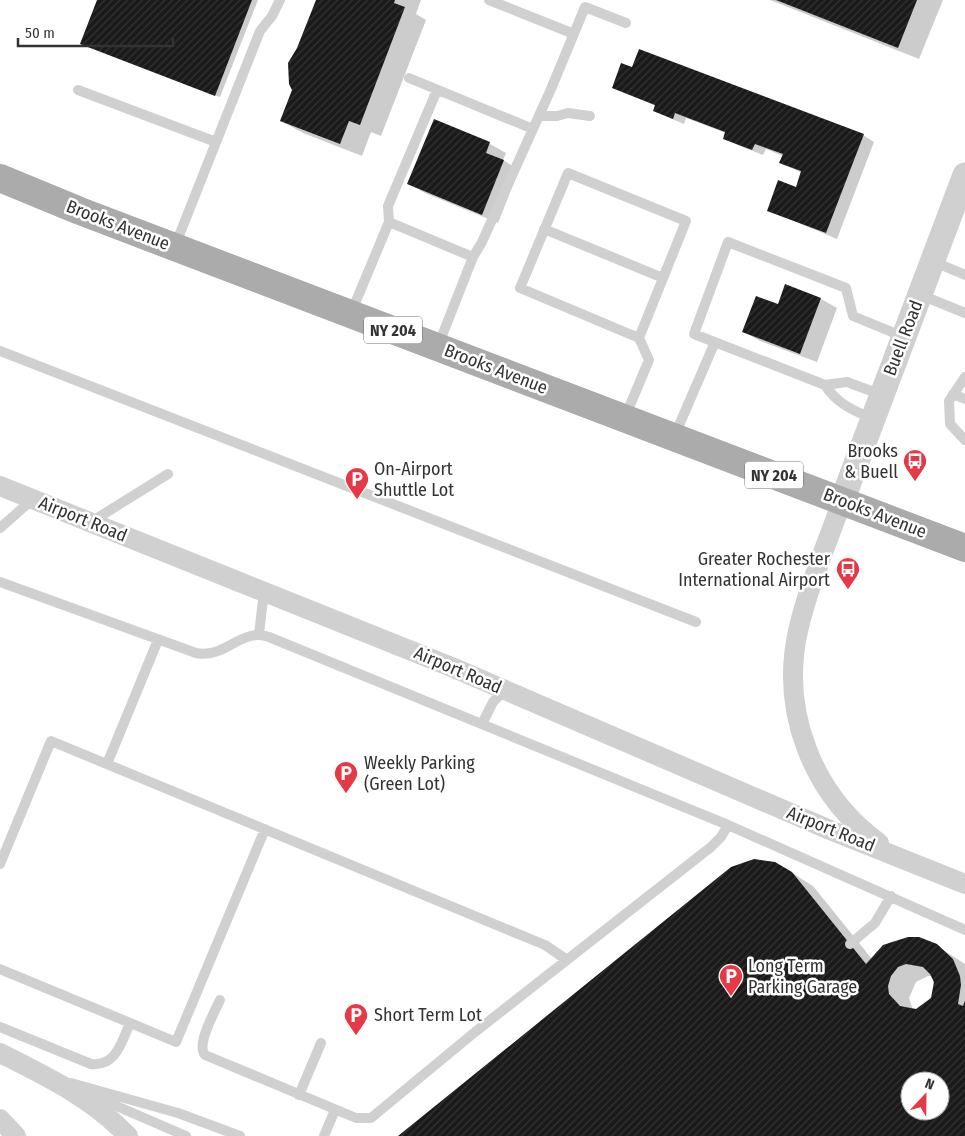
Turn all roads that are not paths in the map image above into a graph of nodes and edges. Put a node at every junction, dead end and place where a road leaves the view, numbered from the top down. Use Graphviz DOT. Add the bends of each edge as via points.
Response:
graph roads {
  1 [pos="280,0"];
  2 [pos="489,0"];
  3 [pos="626,23"];
  4 [pos="574,34"];
  5 [pos="409,78"];
  6 [pos="78,90"];
  7 [pos="437,90"];
  8 [pos="539,116"];
  9 [pos="590,116"];
  10 [pos="533,129"];
  11 [pos="216,142"];
  12 [pos="0,160"];
  13 [pos="965,175"];
  14 [pos="0,178"];
  15 [pos="80,211"];
  16 [pos="389,222"];
  17 [pos="544,229"];
  18 [pos="174,246"];
  19 [pos="473,257"];
  20 [pos="932,262"];
  21 [pos="965,275"];
  22 [pos="663,278"];
  23 [pos="920,295"];
  24 [pos="965,313"];
  25 [pos="351,314"];
  26 [pos="904,337"];
  27 [pos="639,338"];
  28 [pos="715,342"];
  29 [pos="438,346"];
  30 [pos="0,351"];
  31 [pos="965,377"];
  32 [pos="825,384"];
  33 [pos="953,394"];
  34 [pos="882,395"];
  35 [pos="965,399"];
  36 [pos="624,418"];
  37 [pos="873,419"];
  38 [pos="674,437"];
  39 [pos="965,440"];
  40 [pos="168,474"];
  41 [pos="0,486"];
  42 [pos="33,499"];
  43 [pos="842,501"];
  44 [pos="91,522"];
  45 [pos="0,528"];
  46 [pos="965,548"];
  47 [pos="0,582"];
  48 [pos="264,591"];
  49 [pos="696,622"];
  50 [pos="259,634"];
  51 [pos="158,640"];
  52 [pos="505,690"];
  53 [pos="482,724"];
  54 [pos="107,764"];
  55 [pos="728,825"];
  56 [pos="264,829"];
  57 [pos="914,863"];
  58 [pos="0,864"];
  59 [pos="965,884"];
  60 [pos="891,896"];
  61 [pos="965,930"];
  62 [pos="850,944"];
  63 [pos="567,960"];
  64 [pos="0,969"];
  65 [pos="220,1000"];
  66 [pos="130,1023"];
  67 [pos="0,1027"];
  68 [pos="321,1042"];
  69 [pos="0,1053"];
  70 [pos="44,1075"];
  71 [pos="299,1095"];
  72 [pos="335,1110"];
  73 [pos="0,1119"];
  74 [pos="16,1136"];
  75 [pos="128,1136"];
  76 [pos="186,1136"];
  77 [pos="240,1136"];
  78 [pos="324,1136"];
  1 -- 11 [label="lane" via="260,31"];
  2 -- 4 [label="lane"];
  3 -- 4 [label="lane" via="585,7"];
  4 -- 8 [label="lane"];
  5 -- 7 [label="lane"];
  6 -- 11 [label="lane"];
  7 -- 10 [label="lane"];
  7 -- 16 [label="lane" via="388,206"];
  8 -- 9 [label="lane" via="568,113"];
  8 -- 10 [label="lane"];
  10 -- 19 [label="lane"];
  11 -- 18 [label="lane"];
  12 -- 15 [label="main road"];
  13 -- 20 [label="street, Buell Road"];
  14 -- 15 [label="main road, Brooks Avenue / NY 204"];
  15 -- 18 [label="main road, Brooks Avenue / NY 204"];
  16 -- 19 [label="lane"];
  16 -- 25 [label="lane"];
  17 -- 22 [label="lane"];
  17 -- 22 [label="lane" via="568,173 686,221"];
  17 -- 27 [label="lane" via="520,288"];
  18 -- 25 [label="main road, Brooks Avenue / NY 204"];
  19 -- 29 [label="lane"];
  20 -- 21 [label="lane"];
  20 -- 23 [label="street, Buell Road"];
  22 -- 27 [label="lane"];
  23 -- 24 [label="lane"];
  23 -- 26 [label="street, Buell Road"];
  25 -- 29 [label="main road, Brooks Avenue / NY 204"];
  26 -- 28 [label="lane" via="853,316 846,288 728,242 694,334"];
  26 -- 34 [label="street, Buell Road"];
  27 -- 36 [label="lane" via="649,360"];
  28 -- 32 [label="lane"];
  28 -- 38 [label="lane"];
  29 -- 36 [label="main road, Brooks Avenue / NY 204"];
  30 -- 49 [label="lane"];
  31 -- 33 [label="lane"];
  32 -- 34 [label="lane" via="848,382"];
  32 -- 37 [label="lane" via="833,397 847,408"];
  33 -- 35 [label="lane"];
  33 -- 39 [label="lane" via="949,401 950,424"];
  34 -- 37 [label="street, Buell Road"];
  36 -- 38 [label="main road, Brooks Avenue / NY 204"];
  37 -- 43 [label="street, Buell Road"];
  38 -- 43 [label="main road, Brooks Avenue / NY 204"];
  40 -- 44 [label="lane"];
  41 -- 42 [label="street, Airport Road"];
  42 -- 44 [label="street, Airport Road"];
  42 -- 45 [label="lane"];
  43 -- 46 [label="main road, Brooks Avenue / NY 204"];
  43 -- 57 [label="street, Airport Road" via="798,632 794,680 798,720 812,764 835,801 868,836"];
  44 -- 48 [label="street, Airport Road"];
  47 -- 51 [label="lane"];
  48 -- 50 [label="lane"];
  48 -- 52 [label="street, Airport Road"];
  50 -- 51 [label="lane" via="247,636 211,654 196,653"];
  50 -- 53 [label="lane"];
  51 -- 54 [label="lane"];
  52 -- 53 [label="lane" via="493,702"];
  52 -- 57 [label="street, Airport Road"];
  53 -- 55 [label="lane"];
  54 -- 56 [label="lane"];
  54 -- 58 [label="lane" via="51,741"];
  55 -- 60 [label="lane"];
  55 -- 63 [label="lane" via="711,847"];
  56 -- 63 [label="lane" via="545,945"];
  56 -- 66 [label="lane" via="176,1042"];
  57 -- 59 [label="street, Airport Road"];
  60 -- 61 [label="lane"];
  60 -- 62 [label="lane" via="875,923"];
  63 -- 72 [label="lane" via="376,1116 362,1120"];
  64 -- 66 [label="lane"];
  65 -- 71 [label="lane" via="202,1043 202,1052"];
  66 -- 67 [label="lane" via="116,1052 106,1063 99,1065"];
  68 -- 71 [label="lane"];
  69 -- 70 [label="street"];
  70 -- 75 [label="street" via="97,1108"];
  70 -- 76 [label="lane"];
  70 -- 77 [label="lane" via="187,1116"];
  71 -- 72 [label="lane"];
  72 -- 78 [label="lane"];
  73 -- 74 [label="street"];
}
